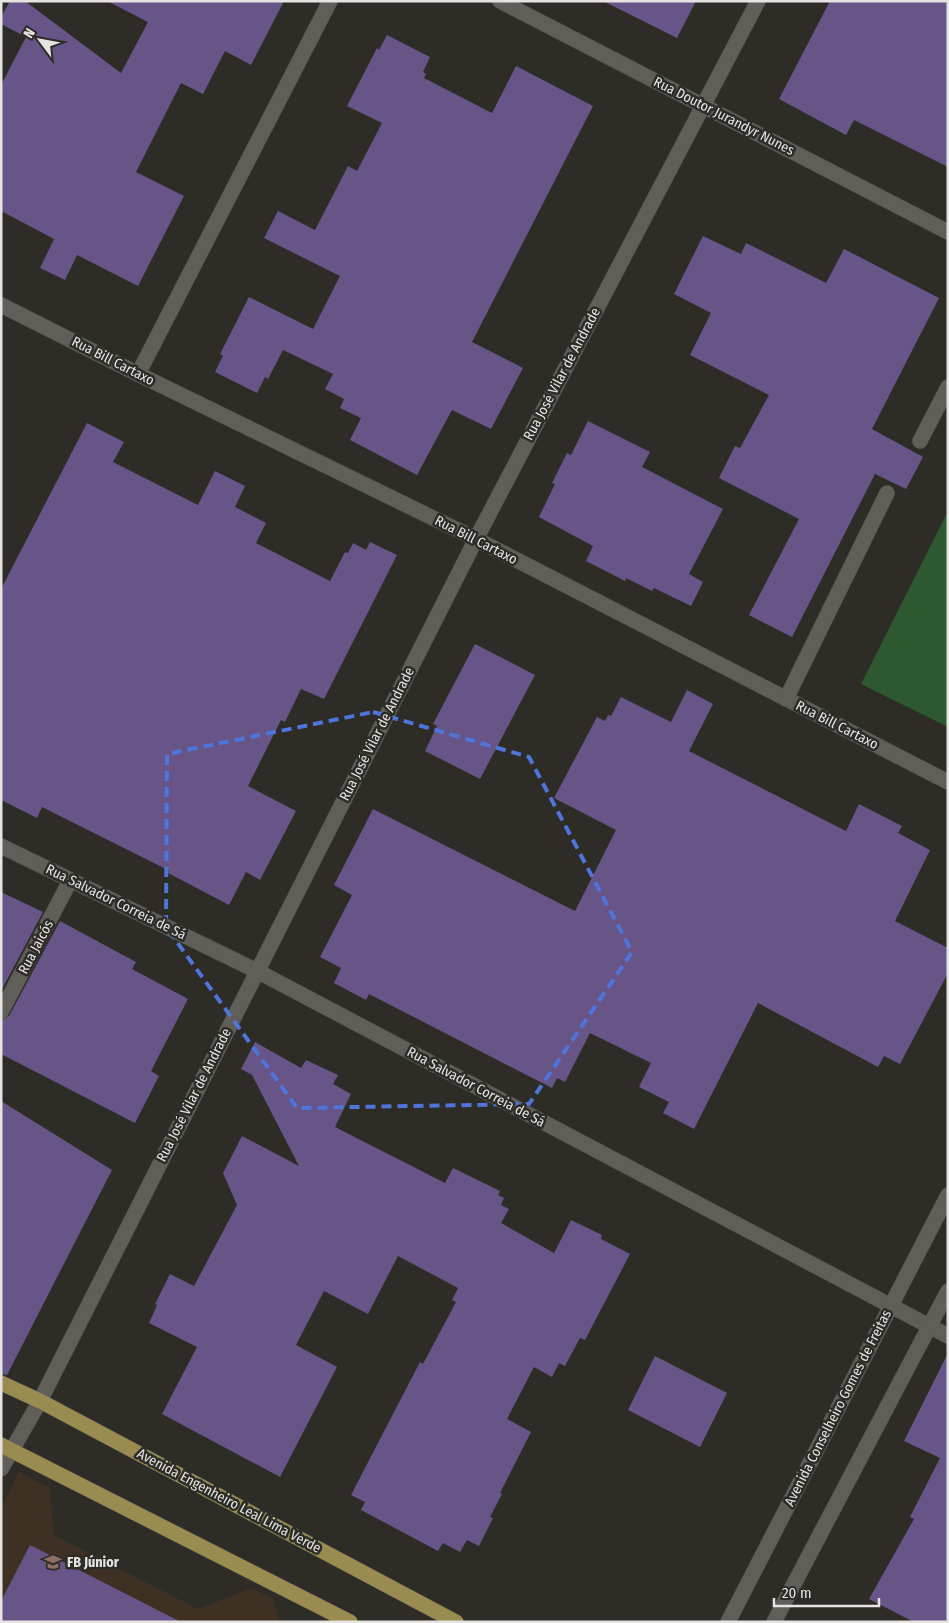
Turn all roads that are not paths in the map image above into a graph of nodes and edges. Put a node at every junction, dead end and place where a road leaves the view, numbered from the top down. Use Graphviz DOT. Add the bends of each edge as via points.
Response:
graph roads {
  1 [pos="330,1"];
  2 [pos="500,1"];
  3 [pos="758,1"];
  4 [pos="704,105"];
  5 [pos="947,229"];
  6 [pos="1,305"];
  7 [pos="138,374"];
  8 [pos="948,387"];
  9 [pos="920,441"];
  10 [pos="887,493"];
  11 [pos="476,539"];
  12 [pos="786,699"];
  13 [pos="948,782"];
  14 [pos="1,846"];
  15 [pos="70,881"];
  16 [pos="257,971"];
  17 [pos="1,1012"];
  18 [pos="948,1195"];
  19 [pos="948,1291"];
  20 [pos="890,1307"];
  21 [pos="929,1327"];
  22 [pos="948,1336"];
  23 [pos="1,1383"];
  24 [pos="40,1401"];
  25 [pos="6,1447"];
  26 [pos="1,1469"];
  27 [pos="350,1622"];
  28 [pos="456,1622"];
  29 [pos="728,1622"];
  30 [pos="774,1622"];
  1 -- 7 [label="street"];
  2 -- 4 [label="street, Rua Doutor Jurandyr Nunes"];
  3 -- 4 [label="street, Rua José Vilar de Andrade"];
  4 -- 5 [label="street, Rua Doutor Jurandyr Nunes"];
  4 -- 11 [label="street, Rua José Vilar de Andrade"];
  6 -- 7 [label="street, Rua Bill Cartaxo"];
  7 -- 11 [label="street, Rua Bill Cartaxo"];
  8 -- 9 [label="street"];
  10 -- 12 [label="street"];
  11 -- 12 [label="street, Rua Bill Cartaxo"];
  11 -- 16 [label="street, Rua José Vilar de Andrade"];
  12 -- 13 [label="street, Rua Bill Cartaxo"];
  14 -- 15 [label="street, Rua Salvador Correia de Sá"];
  15 -- 16 [label="street, Rua Salvador Correia de Sá"];
  15 -- 17 [label="street, Rua Jaicós"];
  16 -- 20 [label="street, Rua Salvador Correia de Sá"];
  16 -- 24 [label="street, Rua José Vilar de Andrade"];
  18 -- 20 [label="street, Avenida Conselheiro Gomes de Freitas"];
  19 -- 21 [label="street"];
  20 -- 21 [label="street, Rua Salvador Correia de Sá"];
  20 -- 29 [label="street, Avenida Conselheiro Gomes de Freitas"];
  21 -- 22 [label="street, Rua Salvador Correia de Sá"];
  21 -- 30 [label="street"];
  23 -- 24 [label="main road, Avenida Engenheiro Leal Lima Verde"];
  24 -- 25 [label="street, Rua José Vilar de Andrade"];
  24 -- 28 [label="main road, Avenida Engenheiro Leal Lima Verde"];
  25 -- 26 [label="street, Rua José Vilar de Andrade"];
  25 -- 27 [label="main road"];
}
